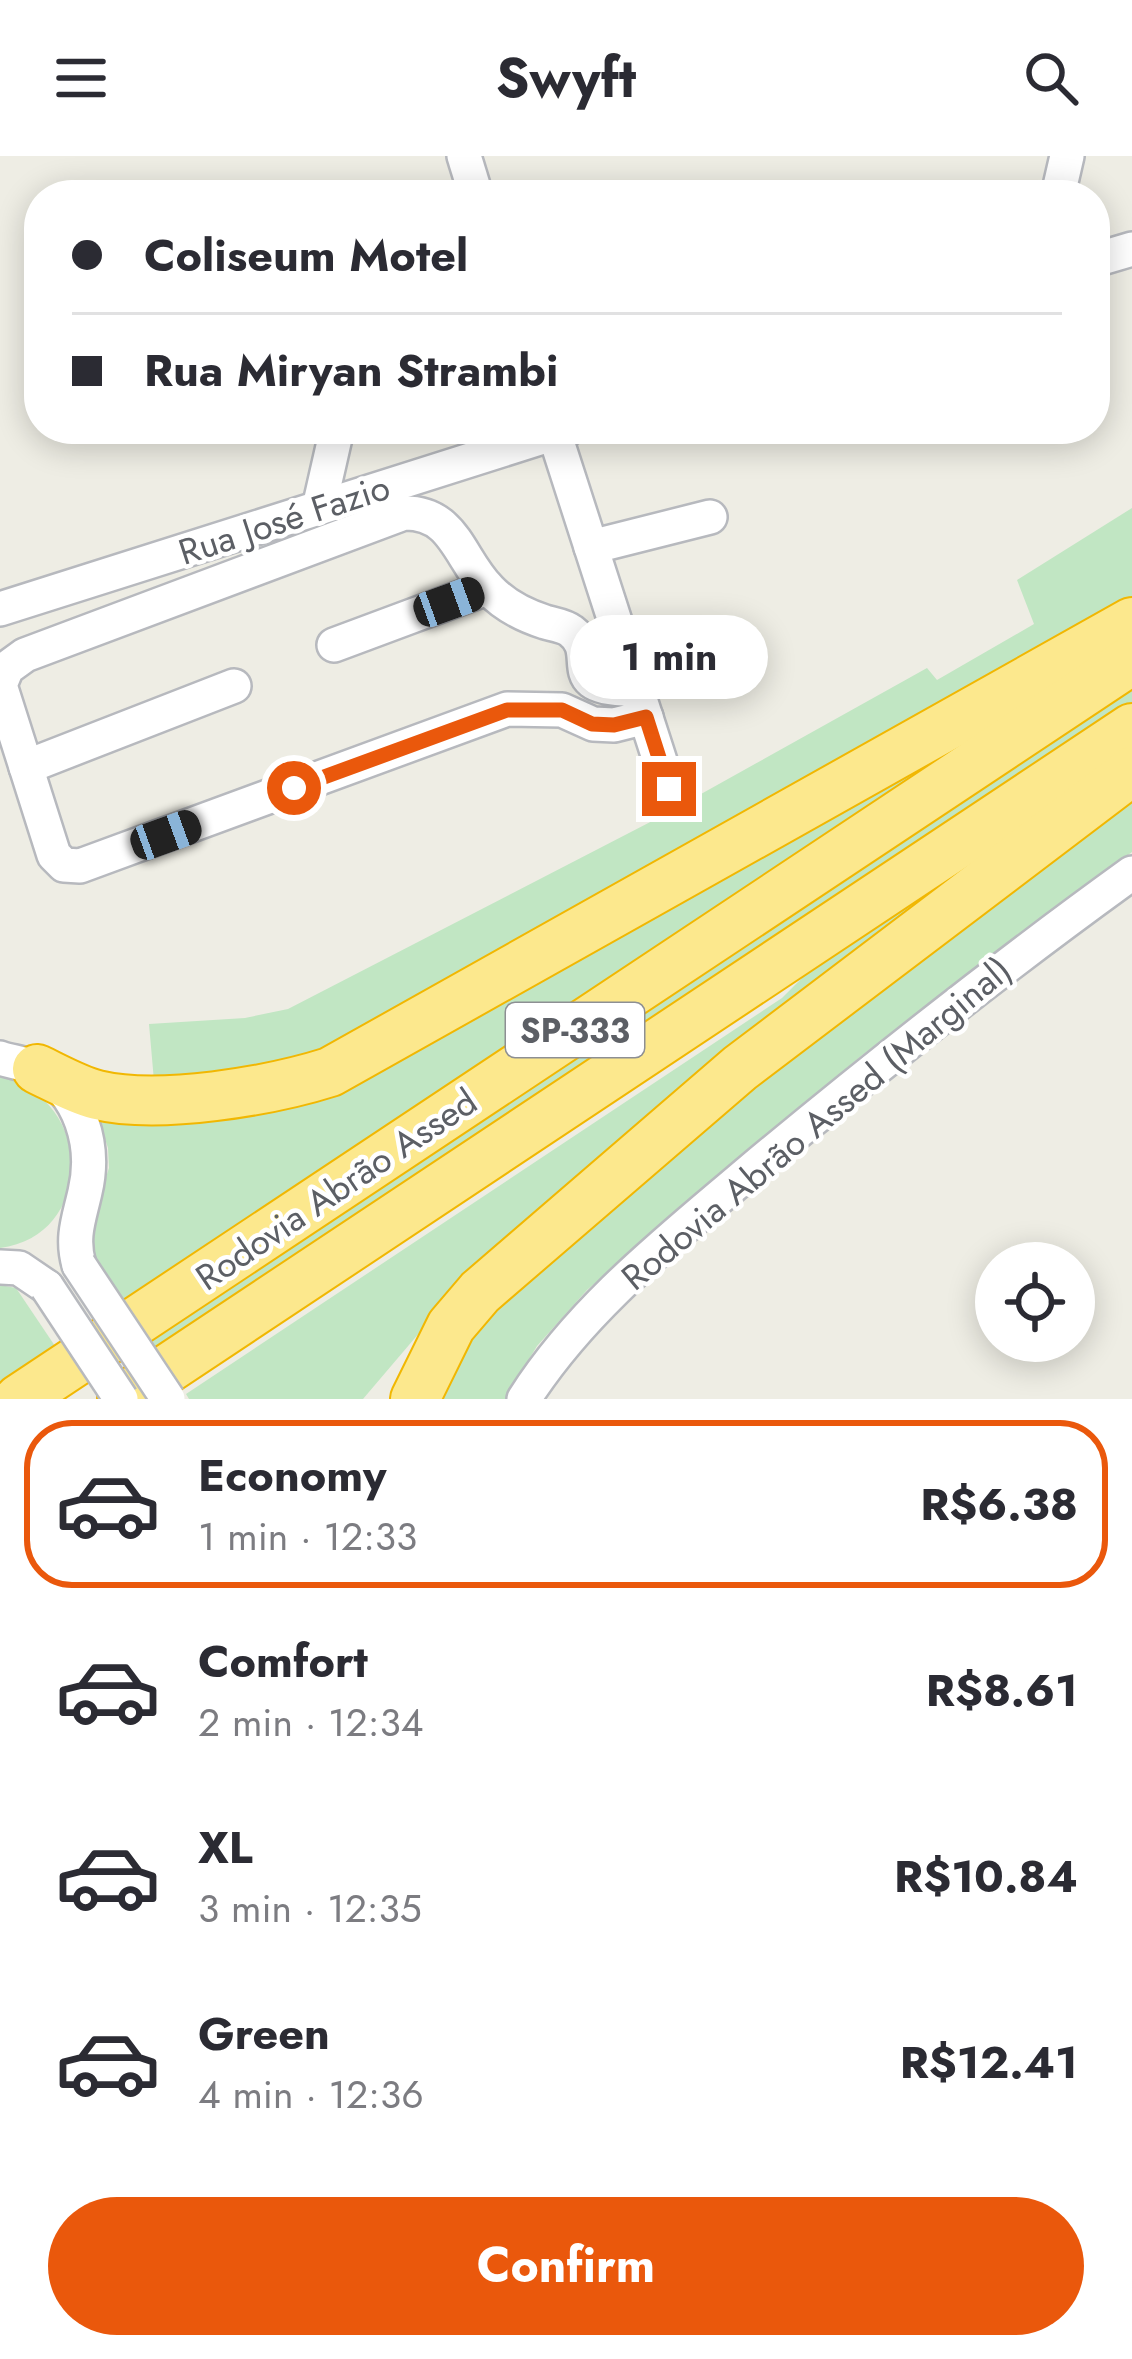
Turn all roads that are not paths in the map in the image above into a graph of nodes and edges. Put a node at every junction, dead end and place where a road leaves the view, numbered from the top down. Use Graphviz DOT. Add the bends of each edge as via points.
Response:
graph roads {
  1 [pos="334,444"];
  2 [pos="515,444"];
  3 [pos="562,444"];
  4 [pos="319,508"];
  5 [pos="710,517"];
  6 [pos="591,547"];
  7 [pos="488,588"];
  8 [pos="0,609"];
  9 [pos="1132,622"];
  10 [pos="334,645"];
  11 [pos="1132,660"];
  12 [pos="234,686"];
  13 [pos="641,703"];
  14 [pos="1132,728"];
  15 [pos="26,767"];
  16 [pos="1132,771"];
  17 [pos="669,789"];
  18 [pos="1132,873"];
  19 [pos="18,1064"];
  20 [pos="0,1267"];
  21 [pos="19,1399"];
  22 [pos="121,1399"];
  23 [pos="168,1399"];
  24 [pos="415,1399"];
  25 [pos="524,1399"];
  1 -- 4 [label="street"];
  2 -- 4 [label="street, Rua José Fazio"];
  3 -- 6 [label="street"];
  4 -- 8 [label="street, Rua José Fazio"];
  5 -- 6 [label="street"];
  6 -- 13 [label="street"];
  7 -- 10 [label="street"];
  7 -- 13 [label="street" via="520,614 571,630 592,683"];
  7 -- 15 [label="street" via="442,524 427,512 404,513 25,655 0,685"];
  9 -- 19 [label="highway" via="330,1072 133,1101"];
  11 -- 21 [label="highway, Rodovia Abrão Assed / SP-333"];
  12 -- 15 [label="street"];
  13 -- 15 [label="street" via="614,725 562,710 507,710 80,866 53,855"];
  13 -- 17 [label="street"];
  14 -- 22 [label="highway, Rodovia Abrão Assed / SP-333"];
  16 -- 24 [label="highway" via="740,1068 480,1292 451,1327"];
  18 -- 25 [label="street, Rodovia Abrão Assed (Marginal)" via="983,980 644,1262 568,1338"];
  19 -- 23 [label="street, bridge" via="68,1095 86,1131 79,1265"];
  20 -- 22 [label="street, bridge" via="19,1268 47,1287"];
}
